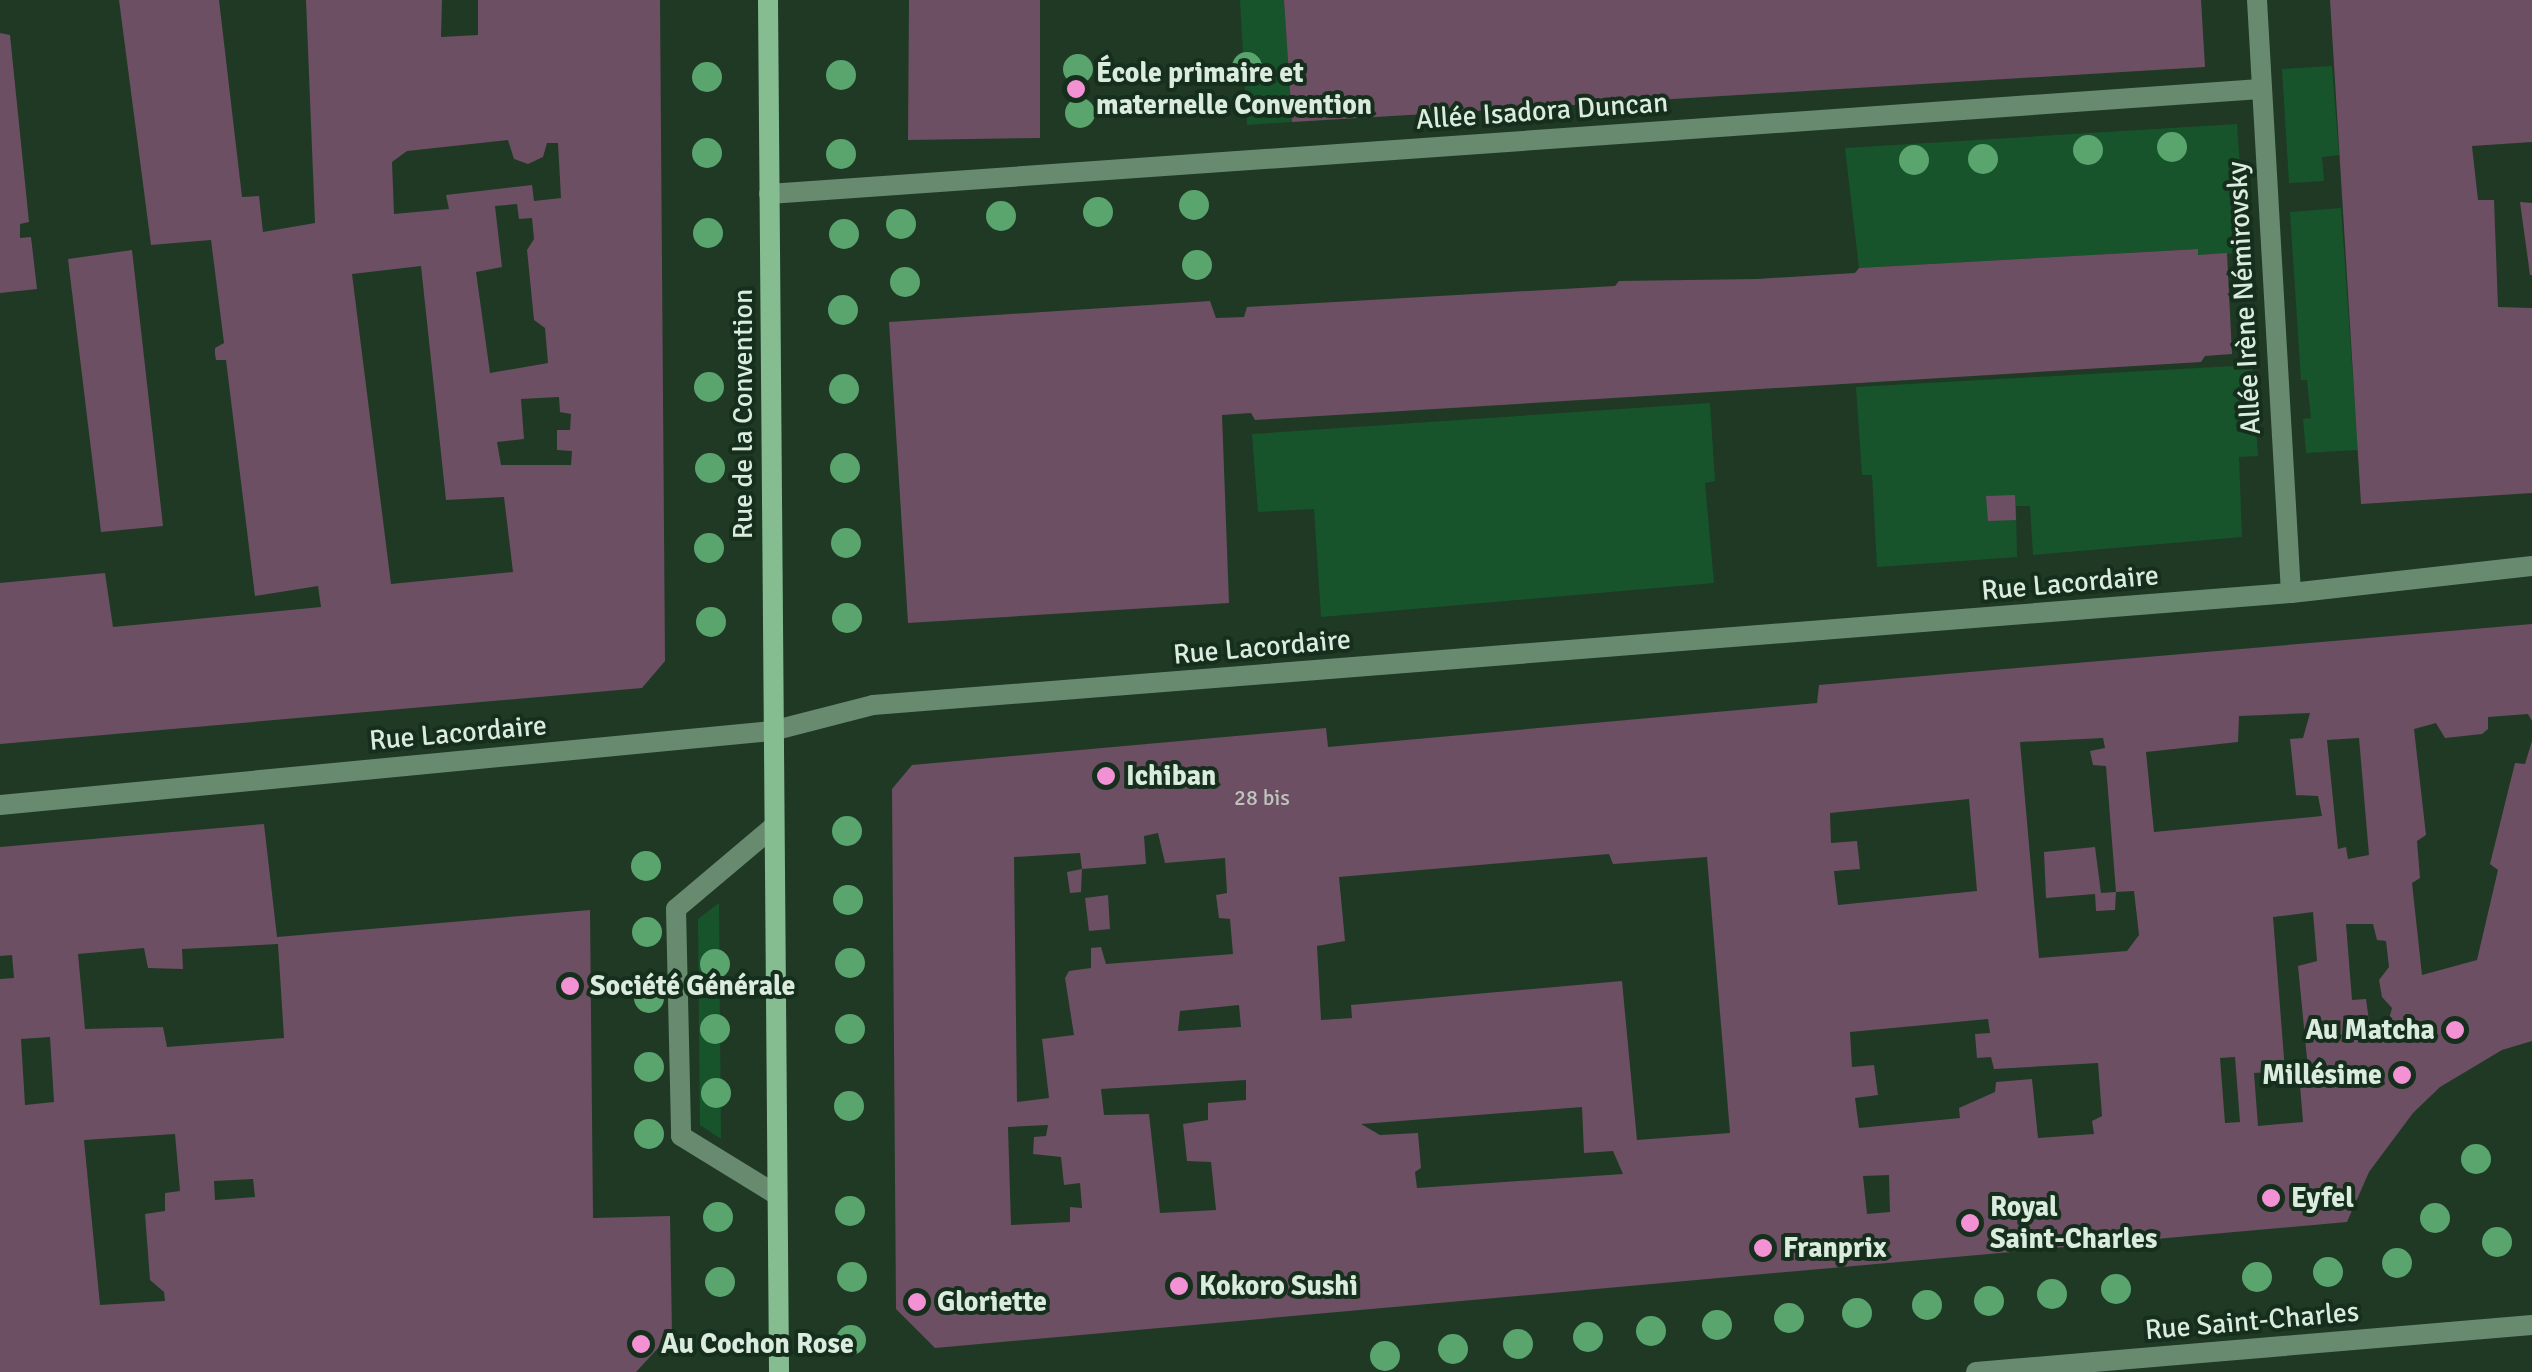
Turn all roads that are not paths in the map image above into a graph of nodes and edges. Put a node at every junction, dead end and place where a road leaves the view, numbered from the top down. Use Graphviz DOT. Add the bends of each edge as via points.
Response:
graph roads {
  1 [pos="768,0"];
  2 [pos="2257,0"];
  3 [pos="2260,89"];
  4 [pos="769,194"];
  5 [pos="2532,566"];
  6 [pos="2290,593"];
  7 [pos="772,731"];
  8 [pos="0,805"];
  9 [pos="773,828"];
  10 [pos="777,1195"];
  11 [pos="2532,1325"];
  12 [pos="779,1372"];
  13 [pos="1976,1372"];
  1 -- 4 [label="main road, Rue de la Convention"];
  2 -- 3 [label="street, Allée Irène Némirovsky"];
  3 -- 4 [label="street, Allée Isadora Duncan"];
  3 -- 6 [label="street, Allée Irène Némirovsky"];
  4 -- 7 [label="main road, Rue de la Convention"];
  5 -- 6 [label="street, Rue Lacordaire"];
  6 -- 7 [label="street, Rue Lacordaire" via="874,705"];
  7 -- 8 [label="street, Rue Lacordaire"];
  7 -- 9 [label="main road, Rue de la Convention"];
  9 -- 10 [label="main road, Rue de la Convention"];
  9 -- 10 [label="street" via="676,909 681,1136"];
  10 -- 12 [label="main road, Rue de la Convention"];
  11 -- 13 [label="street, Rue Saint-Charles"];
}
